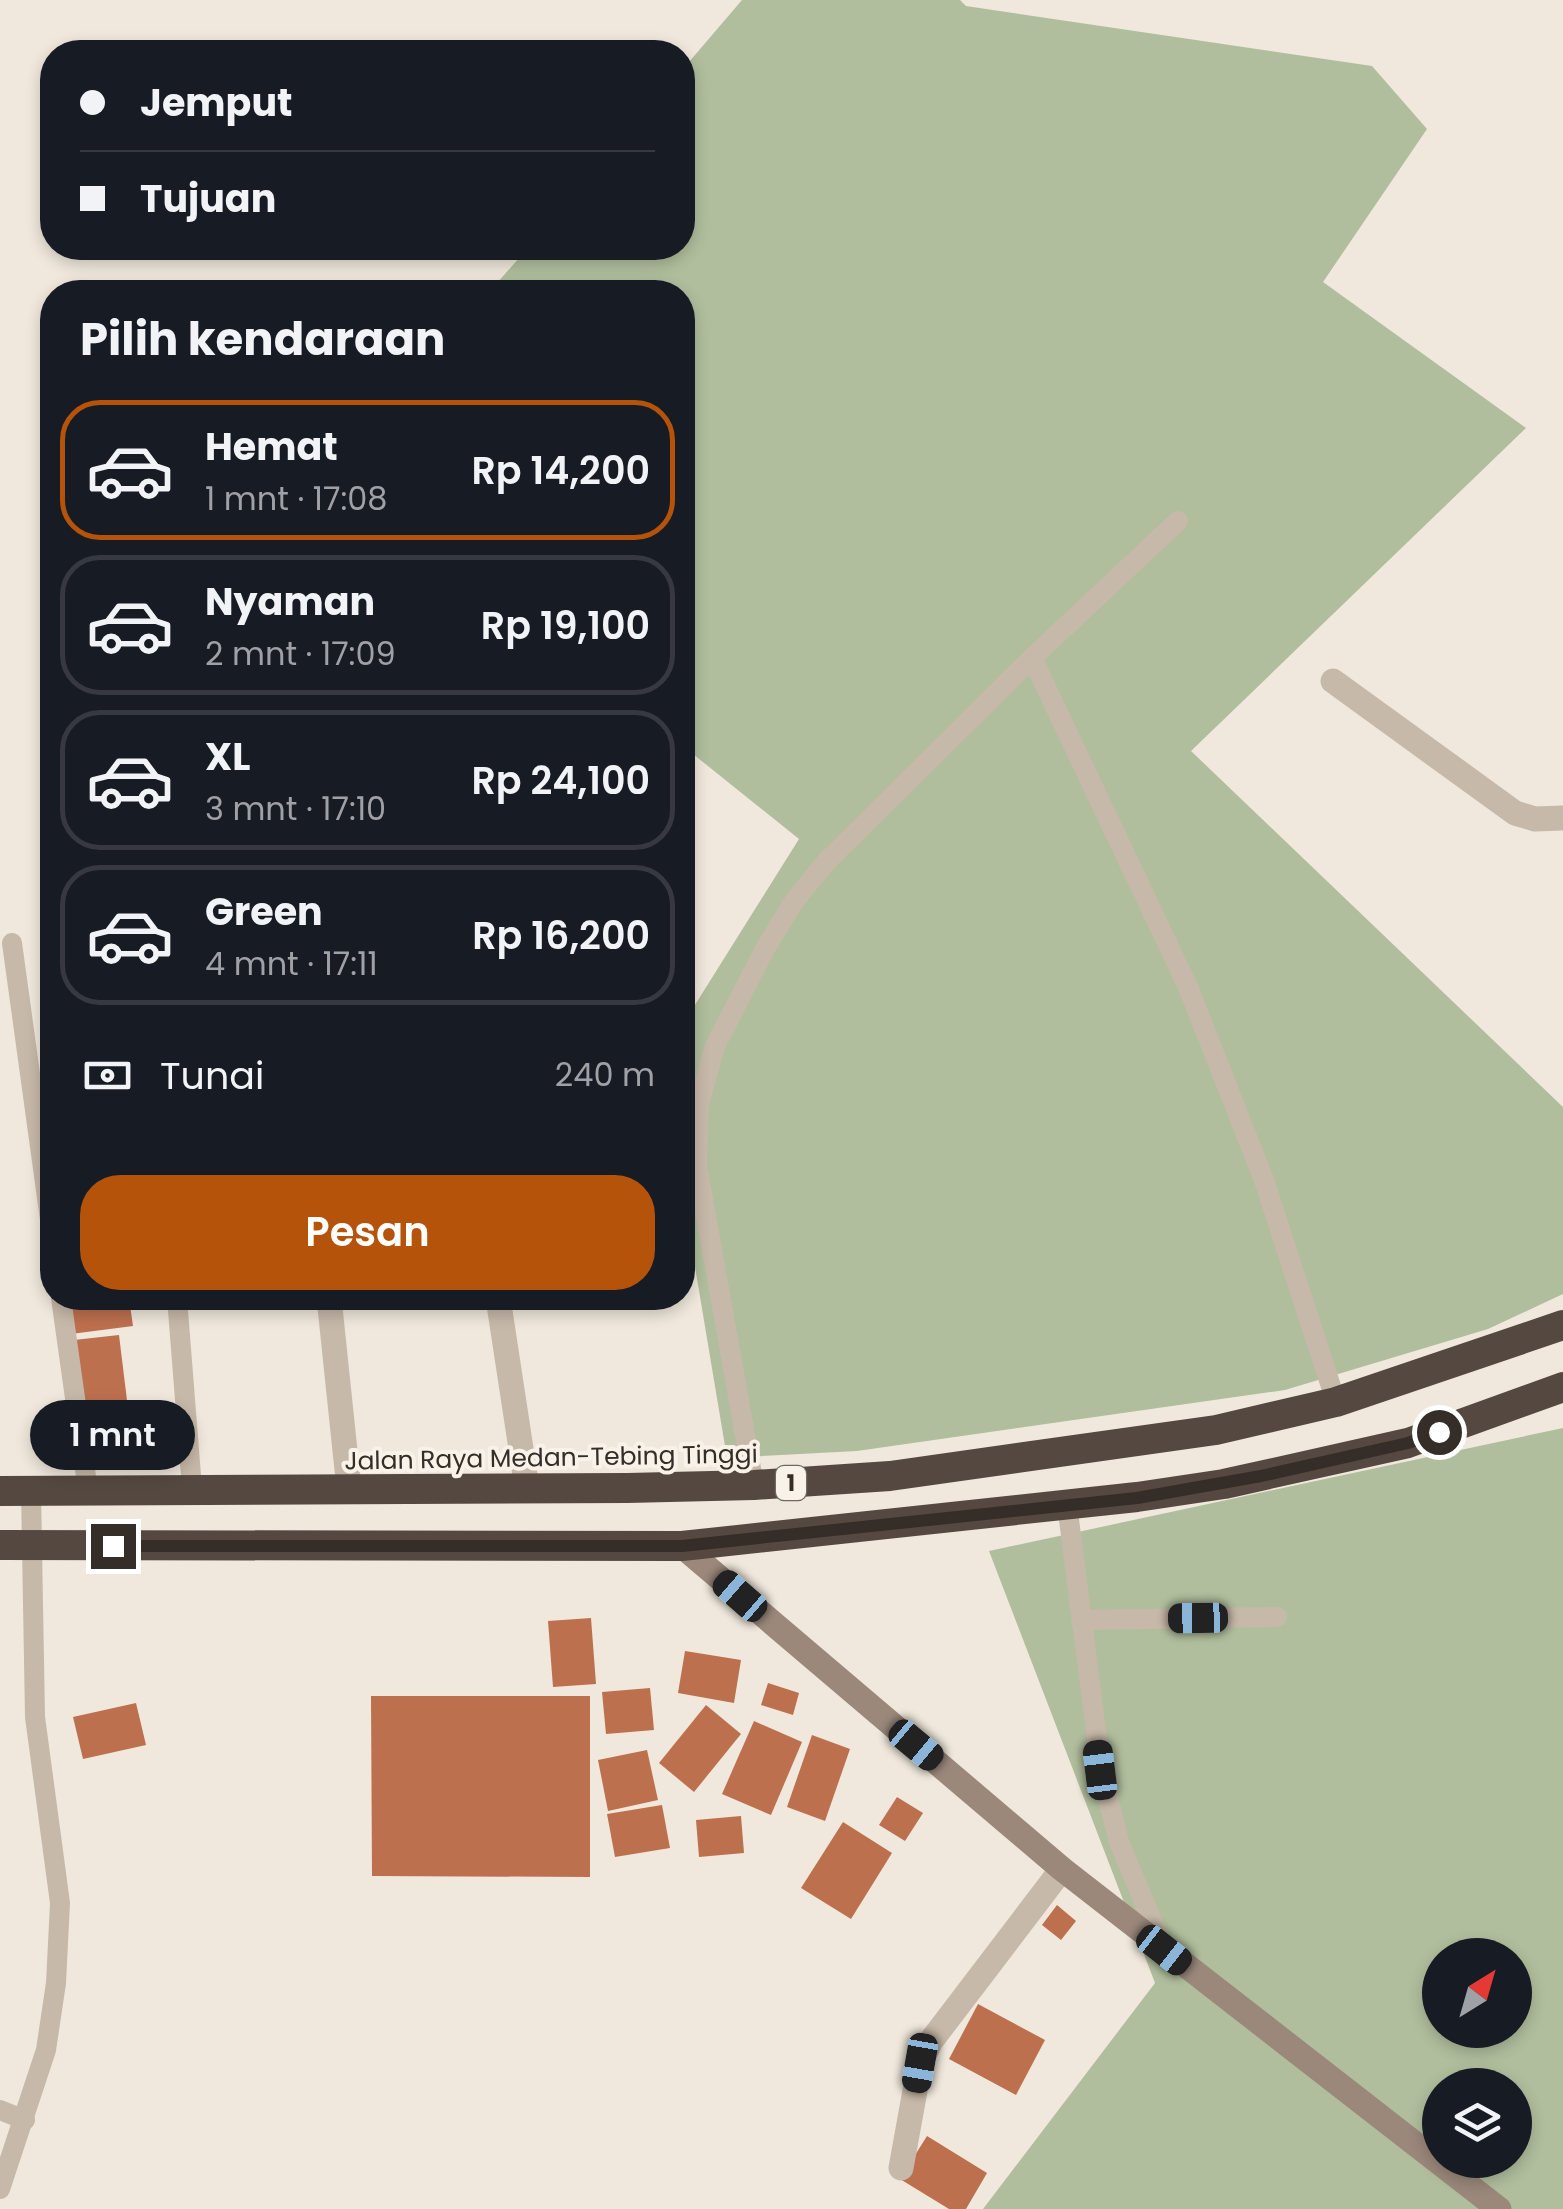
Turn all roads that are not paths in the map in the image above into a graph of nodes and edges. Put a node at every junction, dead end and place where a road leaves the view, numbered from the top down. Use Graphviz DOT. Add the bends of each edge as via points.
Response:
graph roads {
  1 [pos="1178,520"];
  2 [pos="1032,658"];
  3 [pos="1333,680"];
  4 [pos="1563,818"];
  5 [pos="12,943"];
  6 [pos="40,1147"];
  7 [pos="63,1310"];
  8 [pos="179,1310"];
  9 [pos="330,1310"];
  10 [pos="500,1310"];
  11 [pos="1563,1325"];
  12 [pos="1563,1386"];
  13 [pos="1336,1402"];
  14 [pos="754,1486"];
  15 [pos="192,1488"];
  16 [pos="526,1488"];
  17 [pos="349,1489"];
  18 [pos="31,1490"];
  19 [pos="0,1491"];
  20 [pos="88,1491"];
  21 [pos="1067,1504"];
  22 [pos="0,1545"];
  23 [pos="34,1545"];
  24 [pos="682,1546"];
  25 [pos="1277,1618"];
  26 [pos="1081,1620"];
  27 [pos="1062,1869"];
  28 [pos="1164,1950"];
  29 [pos="0,2110"];
  30 [pos="25,2120"];
  31 [pos="902,2168"];
  32 [pos="0,2190"];
  33 [pos="1498,2209"];
  1 -- 2 [label="lane"];
  2 -- 13 [label="lane" via="1188,987 1264,1180"];
  2 -- 14 [label="lane" via="826,862 766,947 715,1046 700,1104 697,1166"];
  3 -- 4 [label="street" via="1505,808 1535,819"];
  5 -- 6 [label="lane"];
  7 -- 20 [label="lane"];
  8 -- 15 [label="lane"];
  9 -- 17 [label="street"];
  10 -- 16 [label="street"];
  11 -- 13 [label="highway, Jalan Raya Medan-Tebing Tinggi / 1"];
  12 -- 21 [label="highway, 1" via="1408,1443 1224,1484"];
  13 -- 14 [label="highway, Jalan Raya Medan-Tebing Tinggi / 1" via="1216,1430 1070,1452"];
  14 -- 16 [label="highway, Jalan Raya Medan-Tebing Tinggi / 1"];
  15 -- 17 [label="highway, Jalan Raya Medan-Tebing Tinggi / 1"];
  15 -- 20 [label="highway, Jalan Raya Medan-Tebing Tinggi / 1"];
  16 -- 17 [label="highway, Jalan Raya Medan-Tebing Tinggi / 1"];
  18 -- 19 [label="highway, Jalan Raya Medan-Tebing Tinggi / 1"];
  18 -- 20 [label="highway, Jalan Raya Medan-Tebing Tinggi / 1"];
  18 -- 23 [label="lane"];
  21 -- 24 [label="highway, 1"];
  21 -- 26 [label="lane"];
  22 -- 23 [label="highway, 1"];
  23 -- 24 [label="highway, 1"];
  23 -- 30 [label="lane" via="35,1718 60,1904 46,2050"];
  24 -- 27 [label="street"];
  25 -- 26 [label="lane"];
  26 -- 28 [label="lane" via="1105,1788 1119,1842"];
  27 -- 28 [label="street"];
  27 -- 31 [label="street" via="931,2040 920,2063"];
  28 -- 33 [label="street"];
  29 -- 30 [label="lane"];
  30 -- 32 [label="lane"];
}
